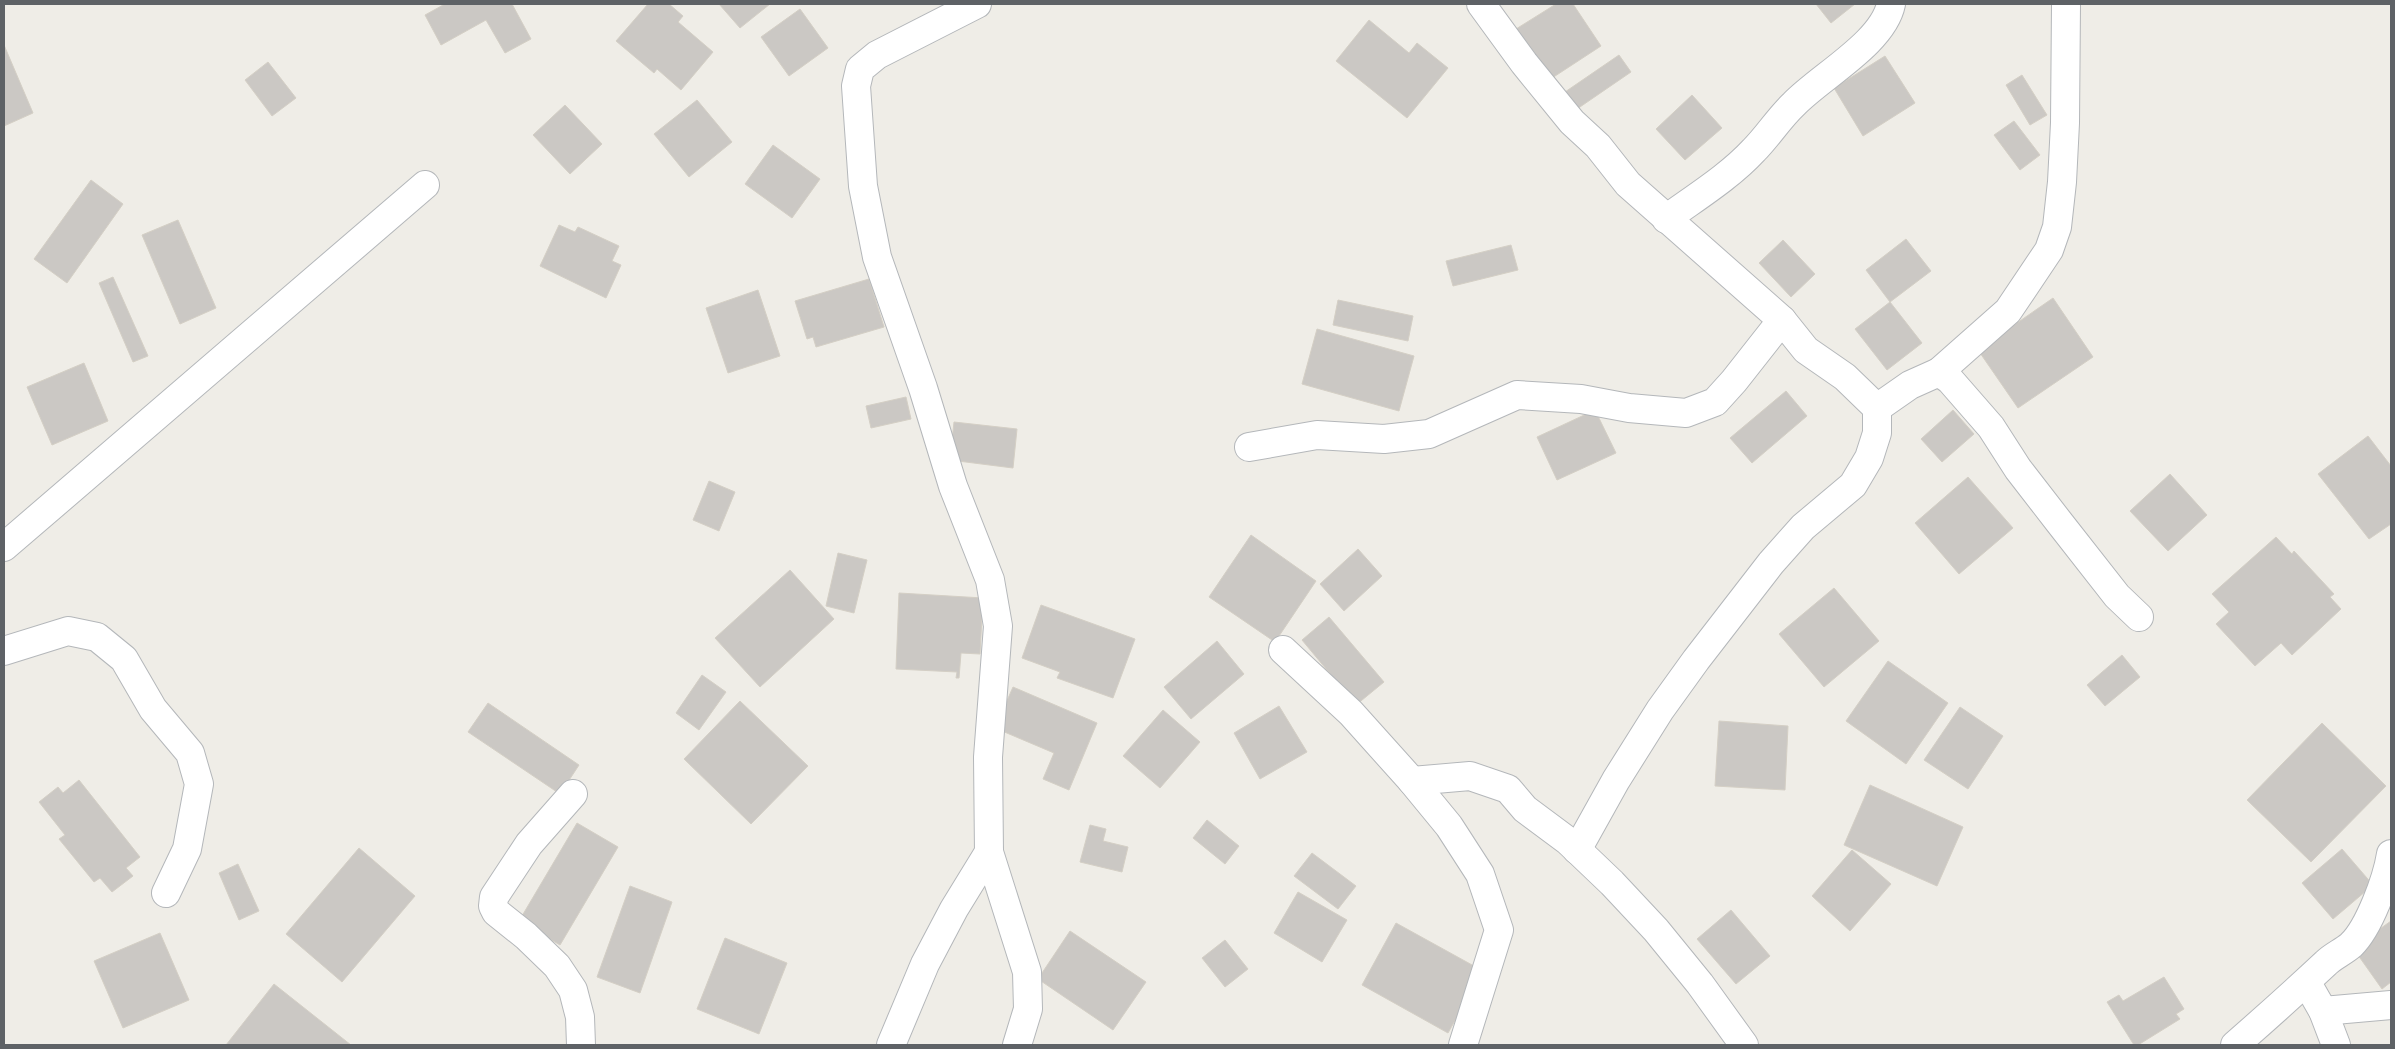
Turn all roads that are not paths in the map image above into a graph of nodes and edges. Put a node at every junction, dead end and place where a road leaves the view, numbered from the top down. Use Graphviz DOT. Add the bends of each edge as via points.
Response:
graph roads {
  1 [pos="977,4"];
  2 [pos="1481,4"];
  3 [pos="1891,4"];
  4 [pos="2066,4"];
  5 [pos="425,186"];
  6 [pos="1666,218"];
  7 [pos="1782,320"];
  8 [pos="1939,372"];
  9 [pos="1877,408"];
  10 [pos="1249,447"];
  11 [pos="4,547"];
  12 [pos="2139,617"];
  13 [pos="4,650"];
  14 [pos="1283,650"];
  15 [pos="1412,781"];
  16 [pos="573,794"];
  17 [pos="1576,850"];
  18 [pos="989,852"];
  19 [pos="2391,854"];
  20 [pos="166,893"];
  21 [pos="2307,983"];
  22 [pos="2391,1005"];
  23 [pos="2323,1011"];
  24 [pos="581,1045"];
  25 [pos="891,1045"];
  26 [pos="1017,1045"];
  27 [pos="1463,1045"];
  28 [pos="1744,1045"];
  29 [pos="2235,1045"];
  30 [pos="2336,1045"];
  1 -- 18 [label="street" via="877,55 860,69 856,86 863,186 877,257 953,486 990,580 998,626 988,757"];
  2 -- 6 [label="street" via="1572,122 1598,146 1628,184"];
  3 -- 6 [label="street" via="1887,19 1857,52 1794,103 1753,151"];
  4 -- 8 [label="street" via="2064,133 2057,226 2049,250 2008,311"];
  5 -- 11 [label="street"];
  6 -- 7 [label="street"];
  7 -- 9 [label="street" via="1806,350 1845,377"];
  7 -- 10 [label="street" via="1715,402 1686,413 1629,408 1581,399 1517,395 1429,434 1384,439 1317,435"];
  8 -- 9 [label="street" via="1910,384"];
  8 -- 12 [label="street" via="1991,427 2059,522 2117,596"];
  9 -- 17 [label="street" via="1878,433 1869,458 1853,485 1803,527 1770,563 1696,660 1650,725"];
  13 -- 20 [label="street" via="68,631 98,637 124,659 153,709 190,753 198,784 187,850"];
  14 -- 15 [label="street" via="1351,713"];
  15 -- 17 [label="street" via="1470,776 1508,788 1524,809"];
  15 -- 27 [label="street" via="1449,826 1480,874 1499,930"];
  16 -- 24 [label="street" via="529,844 494,897 493,906 557,966 573,990 580,1017"];
  17 -- 28 [label="street" via="1656,930"];
  18 -- 25 [label="street" via="924,964"];
  18 -- 26 [label="street" via="1027,972 1028,1009"];
  19 -- 21 [label="street" via="2390,866 2374,908 2352,944 2327,962"];
  21 -- 23 [label="street"];
  21 -- 29 [label="street"];
  22 -- 23 [label="street"];
  23 -- 30 [label="street"];
}
